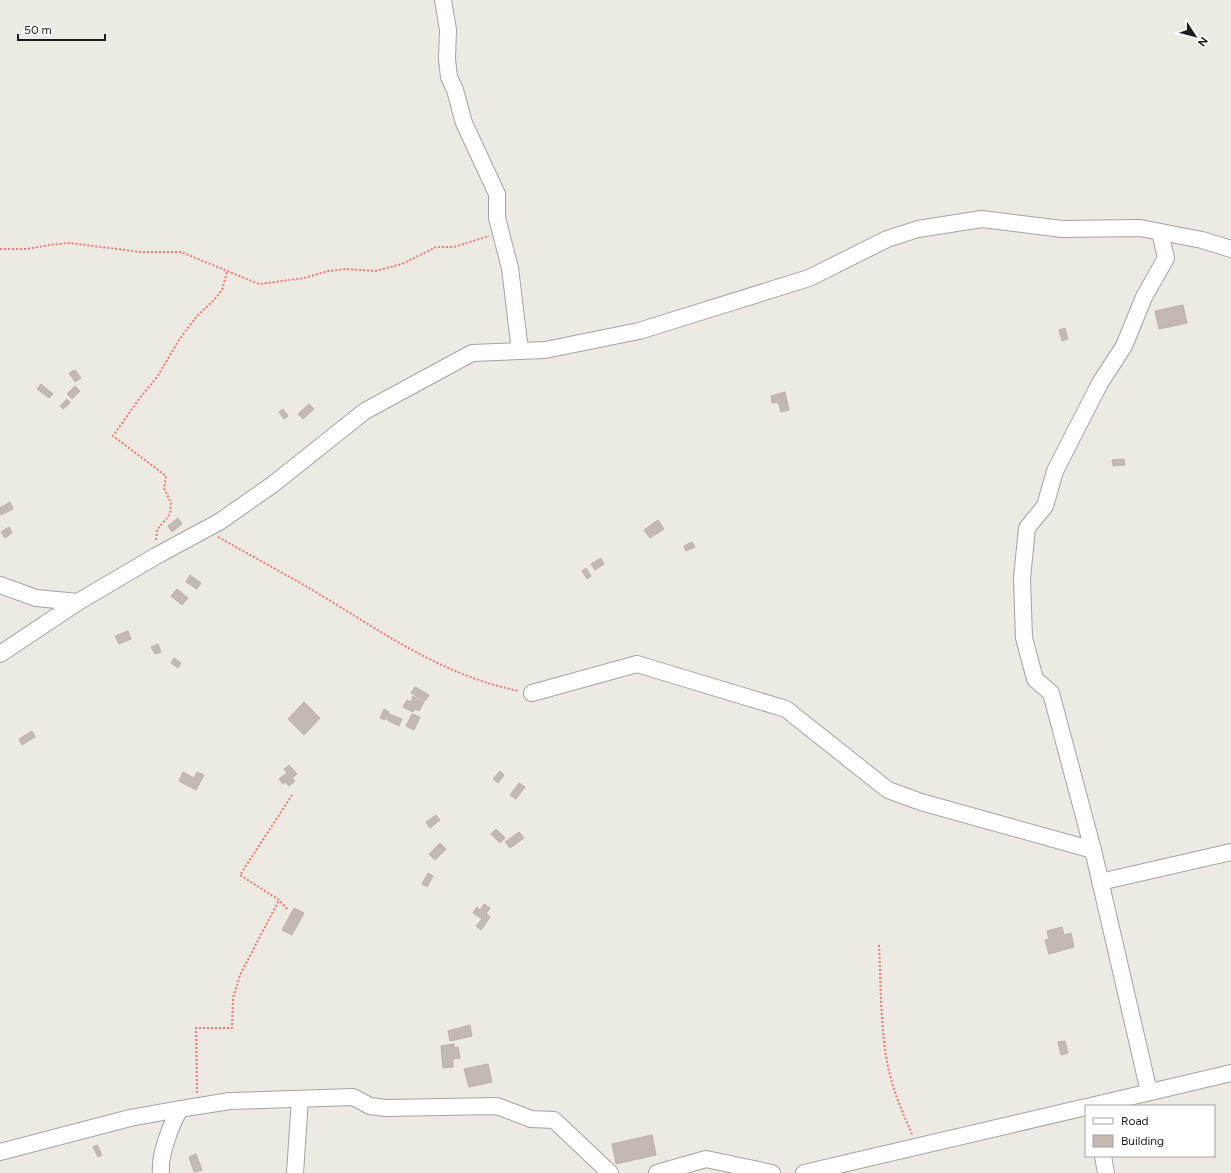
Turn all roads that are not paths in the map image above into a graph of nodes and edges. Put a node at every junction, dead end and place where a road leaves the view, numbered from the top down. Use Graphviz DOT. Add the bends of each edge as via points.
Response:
graph roads {
  1 [pos="443,0"];
  2 [pos="1160,232"];
  3 [pos="1231,249"];
  4 [pos="520,351"];
  5 [pos="0,586"];
  6 [pos="78,602"];
  7 [pos="0,654"];
  8 [pos="532,693"];
  9 [pos="1093,850"];
  10 [pos="1231,852"];
  11 [pos="1100,882"];
  12 [pos="1231,1073"];
  13 [pos="1150,1092"];
  14 [pos="300,1099"];
  15 [pos="1095,1105"];
  16 [pos="1085,1107"];
  17 [pos="180,1109"];
  18 [pos="0,1152"];
  19 [pos="1103,1157"];
  20 [pos="161,1173"];
  21 [pos="295,1173"];
  22 [pos="610,1173"];
  23 [pos="657,1173"];
  24 [pos="772,1173"];
  25 [pos="804,1173"];
  26 [pos="1106,1173"];
  1 -- 4 [label="street" via="448,30 446,60 449,77 464,124 498,194 497,218 510,268"];
  2 -- 3 [label="street"];
  2 -- 4 [label="street" via="1140,228 1062,229 982,219 918,229 887,239 809,278 639,331 545,350"];
  2 -- 9 [label="street" via="1166,258 1144,297 1124,346 1100,383 1054,471 1045,506 1027,528 1022,578 1024,638 1036,679 1051,693"];
  4 -- 6 [label="street" via="472,353 365,411 272,486 205,530"];
  5 -- 6 [label="street" via="36,598"];
  6 -- 7 [label="street"];
  8 -- 9 [label="street" via="637,664 786,709 888,790"];
  9 -- 11 [label="street"];
  10 -- 11 [label="street"];
  11 -- 13 [label="street"];
  12 -- 13 [label="street"];
  13 -- 15 [label="street"];
  14 -- 17 [label="street" via="230,1101"];
  14 -- 21 [label="street"];
  14 -- 22 [label="street" via="352,1097 370,1106 386,1108 498,1106 531,1119 554,1120"];
  16 -- 25 [label="street"];
  17 -- 18 [label="street" via="130,1118"];
  17 -- 20 [label="street" via="167,1142"];
  19 -- 26 [label="street"];
  23 -- 24 [label="street" via="706,1159"];
}
